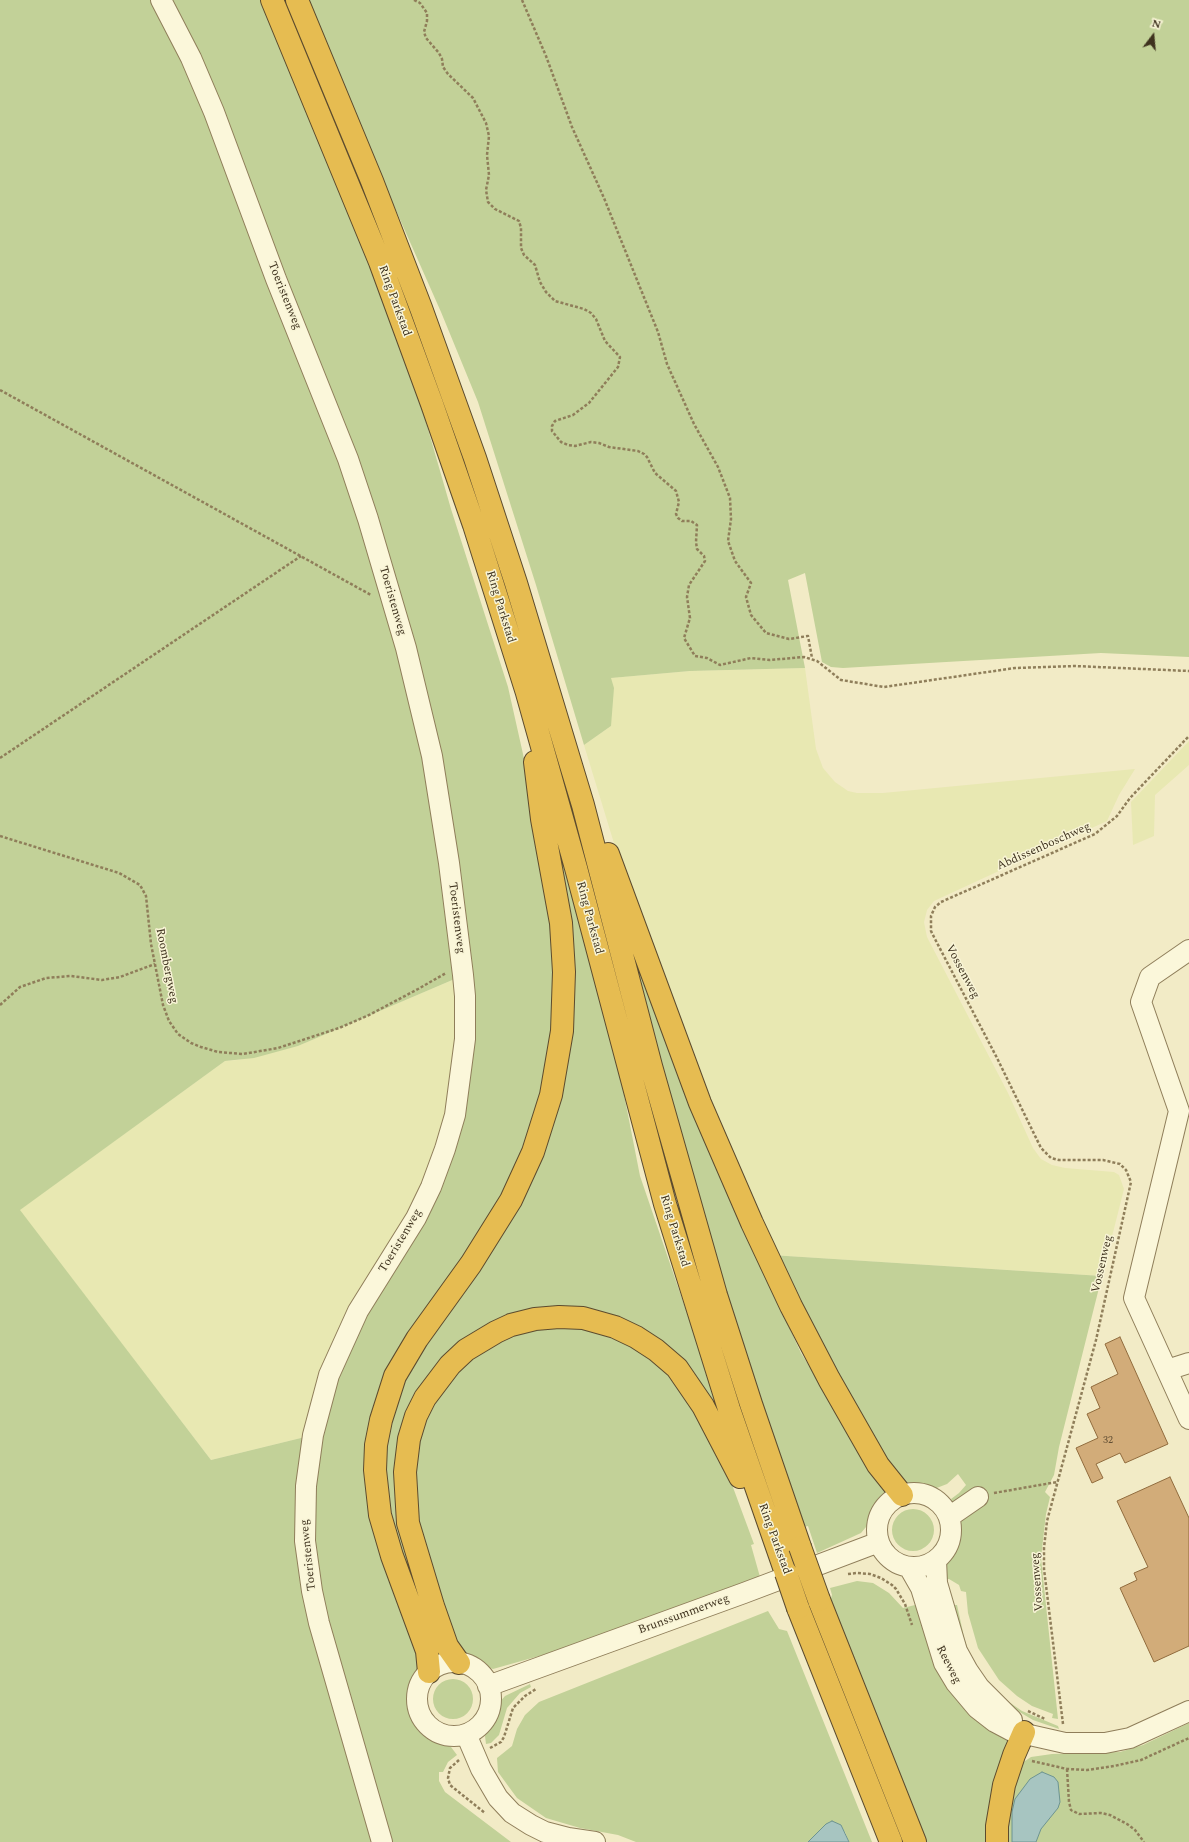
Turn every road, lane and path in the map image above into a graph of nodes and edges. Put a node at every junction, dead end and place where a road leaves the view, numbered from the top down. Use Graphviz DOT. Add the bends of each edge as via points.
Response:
graph roads {
  1 [pos="161,0"];
  2 [pos="272,0"];
  3 [pos="297,0"];
  4 [pos="414,0"];
  5 [pos="522,0"];
  6 [pos="0,390"];
  7 [pos="301,556"];
  8 [pos="394,608"];
  9 [pos="812,658"];
  10 [pos="1189,671"];
  11 [pos="527,693"];
  12 [pos="1189,736"];
  13 [pos="565,744"];
  14 [pos="0,758"];
  15 [pos="0,836"];
  16 [pos="941,902"];
  17 [pos="1189,950"];
  18 [pos="462,963"];
  19 [pos="154,964"];
  20 [pos="0,1005"];
  21 [pos="1189,1363"];
  22 [pos="1165,1364"];
  23 [pos="1189,1419"];
  24 [pos="1057,1482"];
  25 [pos="902,1495"];
  26 [pos="978,1497"];
  27 [pos="949,1518"];
  28 [pos="879,1542"];
  29 [pos="780,1554"];
  30 [pos="936,1560"];
  31 [pos="909,1567"];
  32 [pos="846,1574"];
  33 [pos="921,1588"];
  34 [pos="459,1662"];
  35 [pos="429,1672"];
  36 [pos="488,1686"];
  37 [pos="541,1686"];
  38 [pos="1023,1708"];
  39 [pos="1189,1711"];
  40 [pos="1048,1720"];
  41 [pos="1058,1723"];
  42 [pos="1063,1724"];
  43 [pos="1071,1725"];
  44 [pos="1024,1732"];
  45 [pos="466,1734"];
  46 [pos="1189,1738"];
  47 [pos="475,1754"];
  48 [pos="486,1813"];
  49 [pos="382,1842"];
  50 [pos="595,1842"];
  51 [pos="891,1842"];
  52 [pos="915,1842"];
  53 [pos="997,1842"];
  54 [pos="1144,1842"];
  1 -- 8 [label="street, Toeristenweg" via="191,58 214,112 333,420 368,518"];
  2 -- 11 [label="highway, Ring Parkstad" via="377,254 427,389 474,525"];
  3 -- 13 [label="highway, Ring Parkstad" via="372,181 454,398 511,568"];
  4 -- 9 [label="path" via="425,8 427,13 424,32 426,38 439,53 448,74 473,98 486,123 489,136 489,175 486,190 488,202 495,209 519,222 521,248 524,255 535,265 546,292 555,301 591,313 605,341 620,357 618,367 584,408 554,422 552,429 556,437 568,445 591,442 640,452 647,457 655,473 676,491 679,502 676,514 682,521 691,521 698,527 696,545 705,558 691,580 688,591 690,618 684,638 695,656 707,658 720,665 751,658"];
  5 -- 9 [label="path" via="658,332 667,364 694,424 718,467 730,498 728,540 735,561 751,583 746,598 751,615 766,633 789,639 808,636"];
  6 -- 7 [label="path"];
  7 -- 8 [label="path"];
  7 -- 14 [label="path"];
  8 -- 18 [label="street, Toeristenweg" via="418,693 432,756"];
  9 -- 10 [label="path" via="841,680 884,687 1015,668 1075,666"];
  11 -- 29 [label="highway, Ring Parkstad" via="665,1204 729,1409"];
  11 -- 35 [label="highway" via="542,819 561,923 564,972 562,1031 551,1095 533,1152 511,1200 395,1376 376,1445 375,1470 380,1515 392,1556 427,1651"];
  12 -- 16 [label="path, Abdissenboschweg" via="1130,798 1117,816 1095,834"];
  13 -- 25 [label="highway" via="726,1167 791,1306 829,1379 878,1465"];
  13 -- 52 [label="highway, Ring Parkstad, bridge" via="651,1066 716,1295 819,1600"];
  15 -- 19 [label="path, Roombergweg" via="119,874 140,885 146,896"];
  16 -- 24 [label="path, Vossenweg" via="931,916 931,931 998,1058 1041,1148 1052,1158 1059,1160 1103,1160 1120,1164 1129,1176 1129,1192 1096,1340"];
  17 -- 22 [label="street" via="1150,977 1141,1002 1179,1111 1134,1298"];
  18 -- 19 [label="path, Roombergweg" via="418,989 339,1028 278,1048 243,1054 218,1052 191,1044 178,1034 169,1021 163,1005"];
  18 -- 49 [label="street, Toeristenweg" via="465,1039 455,1115 447,1142 431,1187 416,1218 358,1311 332,1369 312,1435 306,1486 305,1541 312,1591"];
  19 -- 20 [label="path" via="120,977 102,980 71,976 46,978 20,987"];
  21 -- 22 [label="street"];
  22 -- 23 [label="street"];
  24 -- 26 [label="path"];
  24 -- 42 [label="path, Vossenweg" via="1047,1521 1044,1569"];
  25 -- 27 [label="street" via="915,1493 932,1498 944,1509"];
  25 -- 28 [label="street" via="890,1502 880,1516 877,1529"];
  26 -- 27 [label="street"];
  27 -- 30 [label="street" via="950,1536 945,1549"];
  28 -- 31 [label="street" via="888,1556"];
  28 -- 36 [label="street, Brunssummerweg" via="744,1594"];
  29 -- 34 [label="highway" via="703,1406 677,1368 656,1350 616,1327 583,1318 546,1318 511,1326 466,1350 437,1380 416,1416 406,1456 405,1493 408,1523 447,1646"];
  29 -- 51 [label="highway, Ring Parkstad, bridge" via="798,1608"];
  30 -- 31 [label="street" via="923,1566"];
  30 -- 44 [label="street, Reeweg" via="937,1583 962,1661 987,1696"];
  31 -- 33 [label="street, Reeweg"];
  32 -- 33 [label="path" via="870,1574 881,1578 896,1589"];
  33 -- 44 [label="street, Reeweg" via="938,1647 956,1683 978,1708 995,1722 1012,1731"];
  34 -- 35 [label="street" via="439,1665"];
  34 -- 36 [label="street" via="473,1668"];
  35 -- 45 [label="street" via="417,1694 417,1704 424,1721 438,1733"];
  36 -- 45 [label="street" via="490,1705 487,1714 475,1729"];
  37 -- 47 [label="path" via="524,1696 513,1708 501,1742"];
  38 -- 40 [label="path"];
  39 -- 44 [label="street, Reeweg" via="1130,1738 1105,1743 1065,1743"];
  41 -- 42 [label="path"];
  42 -- 43 [label="path"];
  44 -- 53 [label="highway" via="1004,1785"];
  45 -- 47 [label="street"];
  46 -- 54 [label="path" via="1141,1760 1101,1768 1067,1769 1071,1810 1079,1814 1110,1815 1135,1830"];
  47 -- 48 [label="path" via="453,1763 448,1778 450,1785"];
  47 -- 50 [label="street" via="498,1798 512,1813 545,1832"];
}
